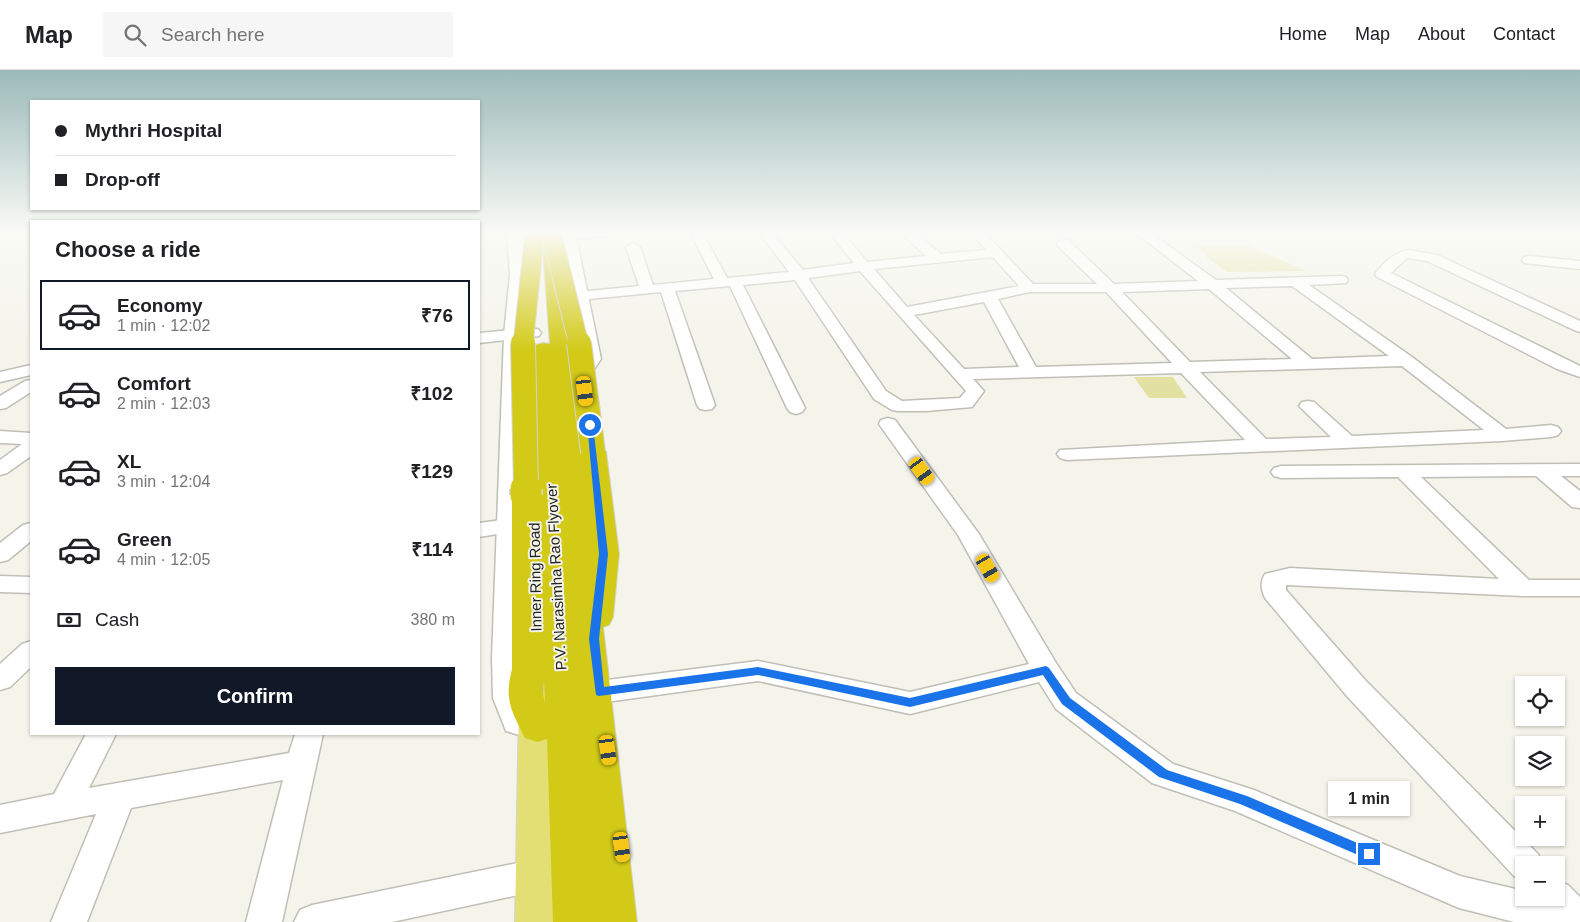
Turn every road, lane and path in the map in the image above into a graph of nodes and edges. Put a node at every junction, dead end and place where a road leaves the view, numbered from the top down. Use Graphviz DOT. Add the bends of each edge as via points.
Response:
graph roads {
  1 [pos="531,272"];
  2 [pos="537,272"];
  3 [pos="561,272"];
  4 [pos="562,272"];
  5 [pos="566,272"];
  6 [pos="571,272"];
  7 [pos="641,272"];
  8 [pos="722,272"];
  9 [pos="796,272"];
  10 [pos="822,272"];
  11 [pos="869,272"];
  12 [pos="1013,272"];
  13 [pos="1093,272"];
  14 [pos="1195,272"];
  15 [pos="1384,272"];
  16 [pos="1461,272"];
  17 [pos="528,273"];
  18 [pos="799,275"];
  19 [pos="1341,280"];
  20 [pos="1294,281"];
  21 [pos="729,282"];
  22 [pos="1212,284"];
  23 [pos="667,288"];
  24 [pos="1029,288"];
  25 [pos="1110,288"];
  26 [pos="647,289"];
  27 [pos="579,296"];
  28 [pos="989,297"];
  29 [pos="903,312"];
  30 [pos="1580,328"];
  31 [pos="523,334"];
  32 [pos="480,338"];
  33 [pos="1406,361"];
  34 [pos="1307,363"];
  35 [pos="1186,367"];
  36 [pos="30,370"];
  37 [pos="1580,372"];
  38 [pos="1031,373"];
  39 [pos="960,374"];
  40 [pos="0,377"];
  41 [pos="30,386"];
  42 [pos="574,386"];
  43 [pos="0,404"];
  44 [pos="706,404"];
  45 [pos="1308,406"];
  46 [pos="796,408"];
  47 [pos="888,424"];
  48 [pos="1551,431"];
  49 [pos="1502,435"];
  50 [pos="0,438"];
  51 [pos="30,439"];
  52 [pos="1348,442"];
  53 [pos="1260,445"];
  54 [pos="30,448"];
  55 [pos="1067,454"];
  56 [pos="0,469"];
  57 [pos="1541,470"];
  58 [pos="1580,470"];
  59 [pos="1281,472"];
  60 [pos="1405,472"];
  61 [pos="1580,502"];
  62 [pos="508,526"];
  63 [pos="480,530"];
  64 [pos="30,531"];
  65 [pos="0,555"];
  66 [pos="0,584"];
  67 [pos="30,586"];
  68 [pos="1522,588"];
  69 [pos="1580,588"];
  70 [pos="594,639"];
  71 [pos="30,651"];
  72 [pos="1046,670"];
  73 [pos="0,680"];
  74 [pos="599,692"];
  75 [pos="100,735"];
  76 [pos="309,735"];
  77 [pos="538,736"];
  78 [pos="301,764"];
  79 [pos="119,797"];
  80 [pos="64,806"];
  81 [pos="0,819"];
  82 [pos="1517,856"];
  83 [pos="538,874"];
  84 [pos="1572,913"];
  85 [pos="69,922"];
  86 [pos="264,922"];
  87 [pos="312,922"];
  88 [pos="538,922"];
  89 [pos="576,922"];
  90 [pos="614,922"];
  91 [pos="632,922"];
  1 -- 77 [label="highway, bridge" via="523,344 529,669 525,700"];
  2 -- 89 [label="highway, P.V. Narasimha Rao Flyover, bridge"];
  3 -- 90 [label="highway, P.V. Narasimha Rao Flyover, bridge"];
  4 -- 42 [label="main road"];
  5 -- 70 [label="highway, bridge" via="579,341 604,554"];
  6 -- 27 [label="street"];
  7 -- 26 [label="street"];
  8 -- 21 [label="street"];
  9 -- 18 [label="street"];
  10 -- 18 [label="street"];
  11 -- 29 [label="street"];
  12 -- 24 [label="street"];
  13 -- 25 [label="street"];
  14 -- 22 [label="street"];
  15 -- 37 [label="street" via="1382,274"];
  16 -- 30 [label="street"];
  17 -- 31 [label="main road, Inner Ring Road"];
  18 -- 21 [label="street"];
  18 -- 39 [label="street" via="880,395 898,406 966,403 975,391"];
  19 -- 20 [label="street"];
  20 -- 22 [label="street"];
  20 -- 33 [label="street"];
  21 -- 23 [label="street"];
  21 -- 46 [label="street"];
  22 -- 25 [label="street"];
  22 -- 34 [label="street"];
  23 -- 26 [label="street"];
  23 -- 44 [label="street"];
  24 -- 25 [label="street"];
  24 -- 28 [label="street"];
  25 -- 35 [label="street"];
  26 -- 27 [label="street"];
  27 -- 42 [label="street" via="591,359"];
  28 -- 29 [label="street"];
  28 -- 38 [label="street"];
  29 -- 39 [label="street"];
  31 -- 32 [label="street"];
  31 -- 62 [label="street"];
  31 -- 77 [label="main road, Inner Ring Road" via="533,517"];
  33 -- 34 [label="street"];
  33 -- 49 [label="street"];
  34 -- 35 [label="street"];
  35 -- 38 [label="street"];
  35 -- 53 [label="street"];
  36 -- 40 [label="street"];
  38 -- 39 [label="street"];
  41 -- 43 [label="street"];
  42 -- 70 [label="main road"];
  45 -- 52 [label="street"];
  47 -- 72 [label="street" via="968,534"];
  48 -- 49 [label="street"];
  49 -- 52 [label="street"];
  50 -- 51 [label="street"];
  52 -- 53 [label="street"];
  53 -- 55 [label="street"];
  54 -- 56 [label="street"];
  57 -- 58 [label="street"];
  57 -- 60 [label="street"];
  57 -- 61 [label="street"];
  59 -- 60 [label="street"];
  60 -- 68 [label="street"];
  62 -- 63 [label="street"];
  62 -- 77 [label="street" via="510,698 522,728 531,739"];
  64 -- 65 [label="street"];
  66 -- 67 [label="street"];
  68 -- 69 [label="street"];
  68 -- 82 [label="street" via="1290,576 1273,580 1274,592 1356,688"];
  70 -- 74 [label="main road"];
  71 -- 73 [label="street"];
  72 -- 74 [label="street" via="910,703 758,671"];
  72 -- 84 [label="street" via="1066,701 1163,774 1243,800 1459,892"];
  74 -- 91 [label="main road"];
  75 -- 80 [label="street"];
  76 -- 78 [label="street"];
  77 -- 83 [label="main road, Inner Ring Road"];
  78 -- 79 [label="street"];
  78 -- 86 [label="street"];
  79 -- 80 [label="street"];
  79 -- 85 [label="street"];
  80 -- 81 [label="street"];
  83 -- 87 [label="street"];
  83 -- 88 [label="main road, Inner Ring Road"];
}
